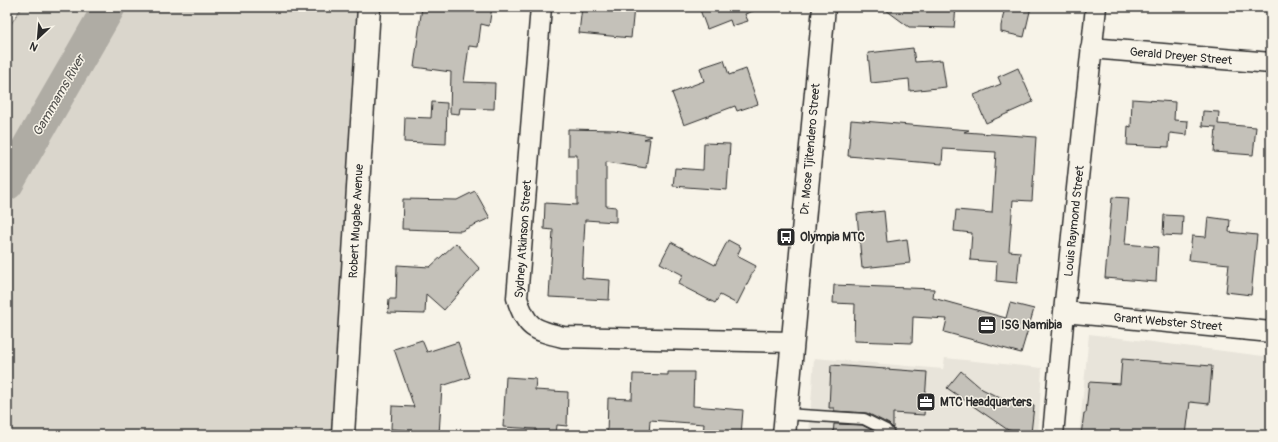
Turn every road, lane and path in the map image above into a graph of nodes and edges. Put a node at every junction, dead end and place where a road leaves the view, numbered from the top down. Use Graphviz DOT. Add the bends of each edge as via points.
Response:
graph roads {
  1 [pos="369,7"];
  2 [pos="541,7"];
  3 [pos="824,7"];
  4 [pos="1096,7"];
  5 [pos="1091,48"];
  6 [pos="1271,63"];
  7 [pos="1064,312"];
  8 [pos="1271,332"];
  9 [pos="792,342"];
  10 [pos="786,414"];
  11 [pos="343,435"];
  12 [pos="784,435"];
  13 [pos="890,435"];
  14 [pos="1053,435"];
  1 -- 11 [label="street, Robert Mugabe Avenue"];
  2 -- 9 [label="street, Sydney Atkinson Street" via="517,298 521,312 529,324 546,333 564,337"];
  3 -- 9 [label="street, Dr. Mose Tjitendero Street"];
  4 -- 5 [label="street, Louis Raymond Street"];
  5 -- 6 [label="street, Gerald Dreyer Street"];
  5 -- 7 [label="street, Louis Raymond Street"];
  7 -- 8 [label="street, Grant Webster Street"];
  7 -- 14 [label="street, Louis Raymond Street"];
  9 -- 10 [label="street, Dr. Mose Tjitendero Street"];
  10 -- 12 [label="street, Dr. Mose Tjitendero Street"];
  10 -- 13 [label="lane" via="864,419 886,430"];
}
